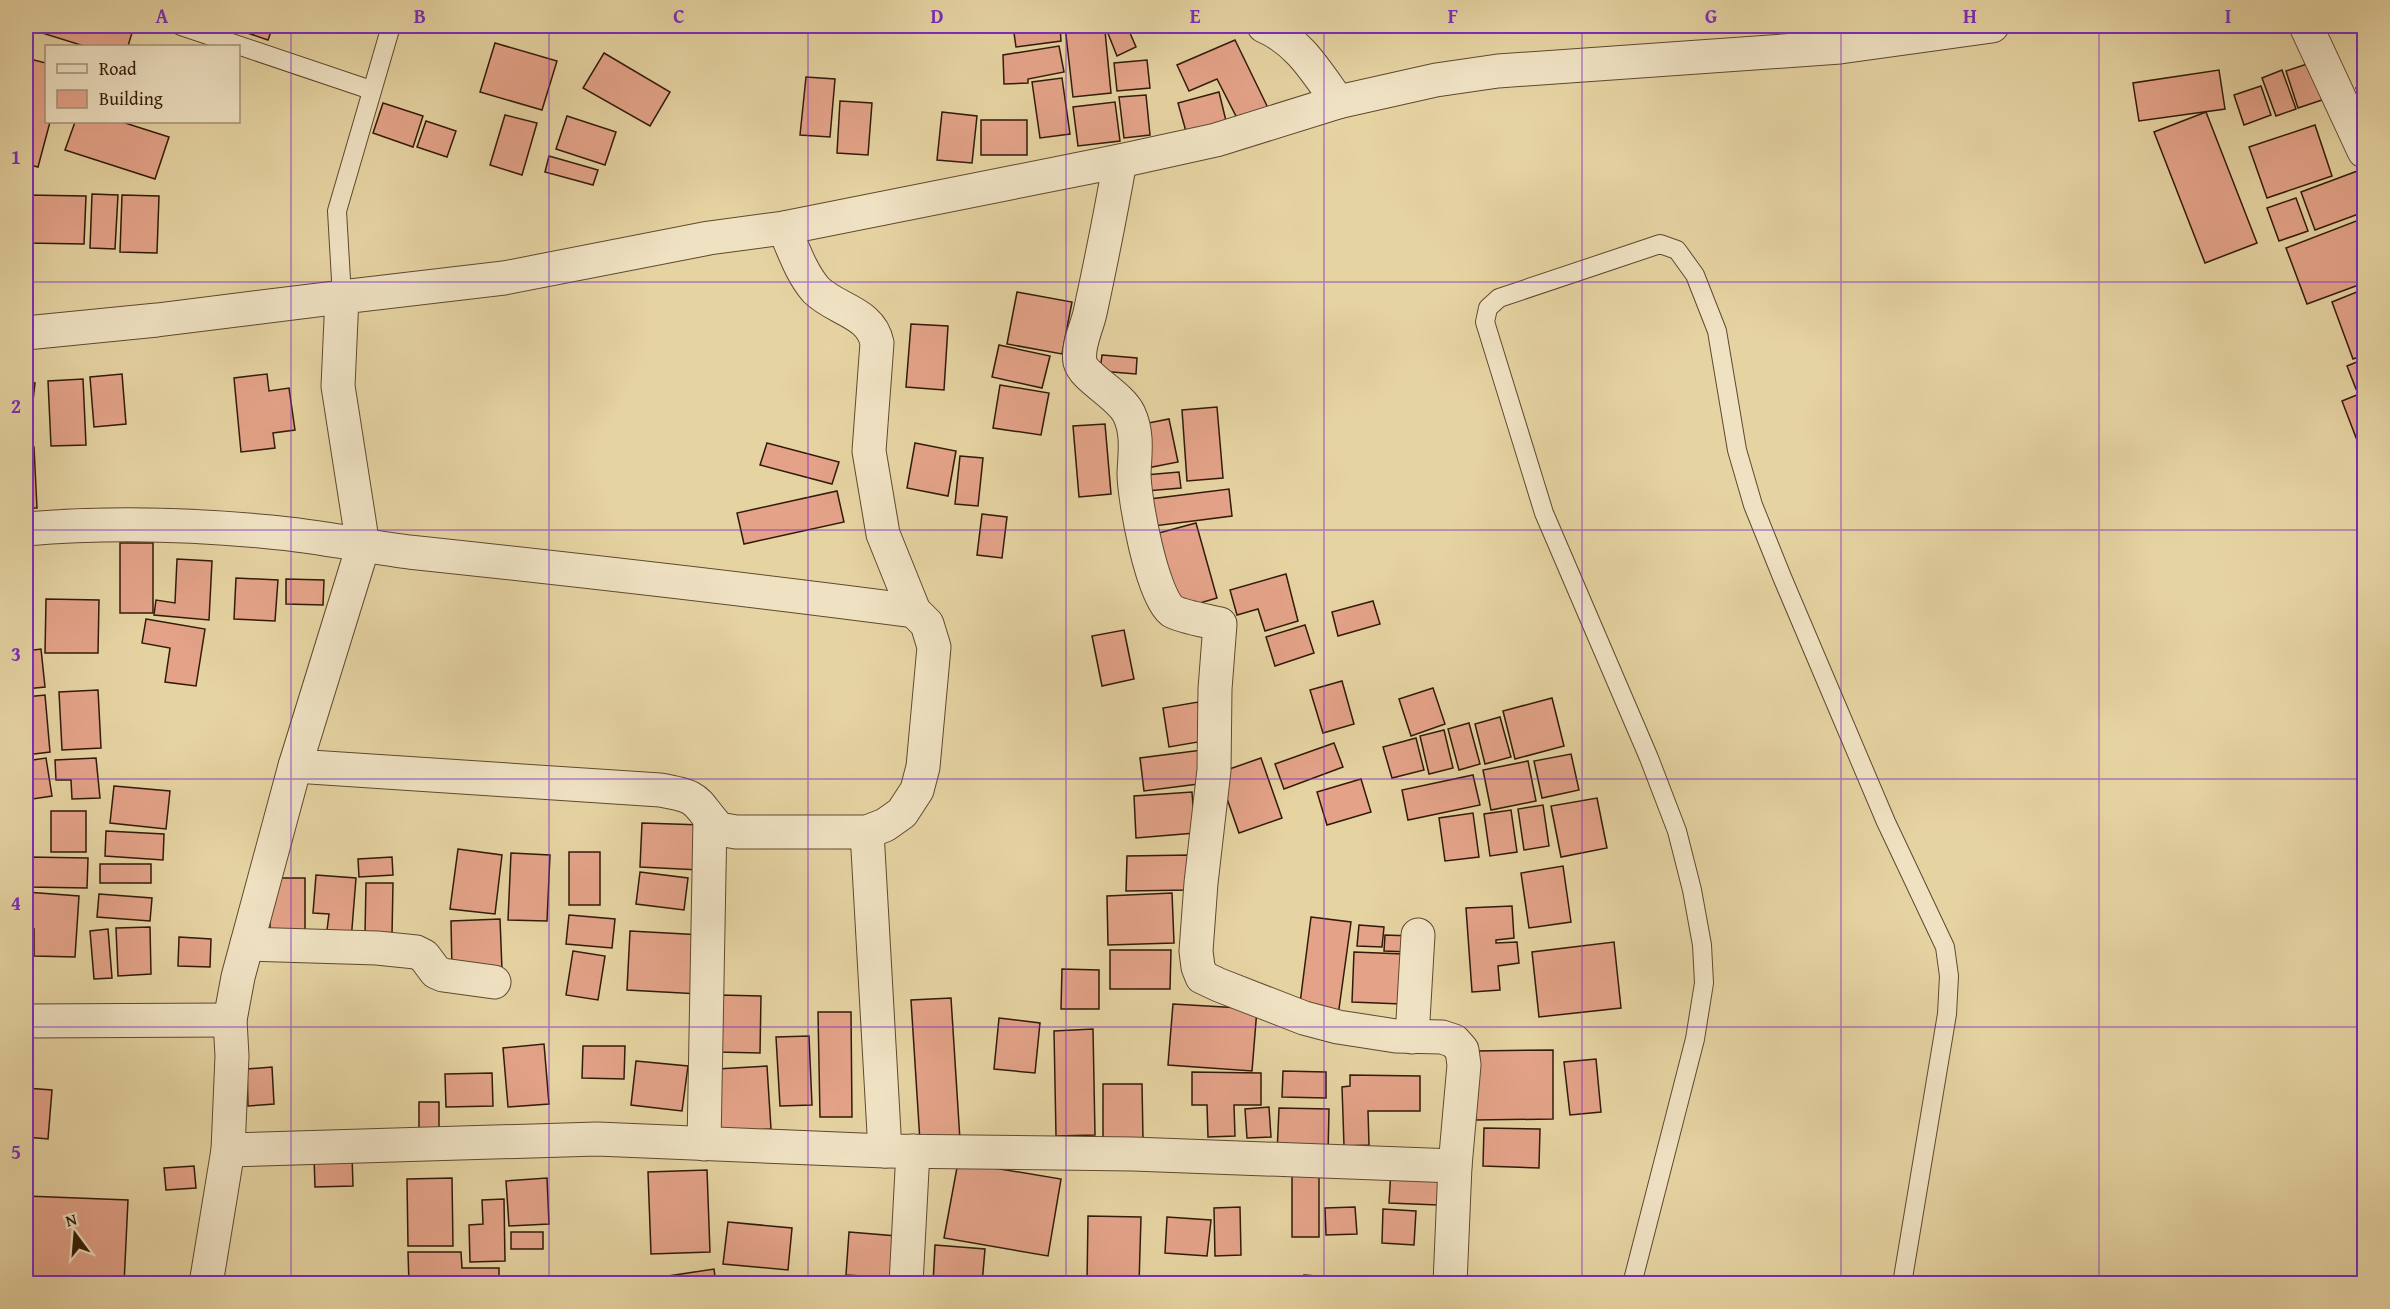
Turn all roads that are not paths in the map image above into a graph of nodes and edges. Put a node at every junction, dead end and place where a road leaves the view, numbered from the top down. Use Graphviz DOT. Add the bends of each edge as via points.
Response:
graph roads {
  1 [pos="181,26"];
  2 [pos="391,26"];
  3 [pos="1264,26"];
  4 [pos="1992,26"];
  5 [pos="2306,26"];
  6 [pos="237,45"];
  7 [pos="240,46"];
  8 [pos="371,90"];
  9 [pos="1325,106"];
  10 [pos="2364,151"];
  11 [pos="1120,161"];
  12 [pos="784,228"];
  13 [pos="342,297"];
  14 [pos="26,333"];
  15 [pos="26,530"];
  16 [pos="363,546"];
  17 [pos="914,612"];
  18 [pos="295,766"];
  19 [pos="710,819"];
  20 [pos="867,832"];
  21 [pos="1418,935"];
  22 [pos="247,944"];
  23 [pos="494,982"];
  24 [pos="230,1020"];
  25 [pos="26,1021"];
  26 [pos="1412,1037"];
  27 [pos="704,1144"];
  28 [pos="228,1150"];
  29 [pos="899,1151"];
  30 [pos="1455,1166"];
  31 [pos="207,1284"];
  32 [pos="906,1284"];
  33 [pos="1450,1284"];
  34 [pos="1632,1284"];
  35 [pos="1902,1284"];
  1 -- 6 [label="lane"];
  2 -- 8 [label="lane"];
  3 -- 9 [label="street" via="1295,46"];
  4 -- 9 [label="street" via="1840,47 1498,71 1436,80"];
  5 -- 10 [label="street"];
  7 -- 8 [label="lane"];
  8 -- 13 [label="lane" via="337,211"];
  9 -- 11 [label="street" via="1216,140"];
  11 -- 12 [label="street"];
  11 -- 26 [label="street" via="1080,363 1129,414 1136,448 1135,492 1147,552 1164,602 1174,612 1220,624 1214,770 1201,883 1198,967 1203,977 1219,985 1304,1018"];
  12 -- 13 [label="street" via="709,238 504,278"];
  12 -- 17 [label="street" via="816,289 860,317 875,333 869,450 883,534"];
  13 -- 14 [label="street"];
  13 -- 16 [label="street" via="338,386"];
  15 -- 16 [label="street" via="79,525 182,526 271,532"];
  16 -- 17 [label="street" via="741,588"];
  16 -- 18 [label="street"];
  17 -- 20 [label="street" via="927,624 934,647 923,767 917,790 902,813"];
  18 -- 19 [label="street" via="660,790 692,797"];
  18 -- 22 [label="street"];
  19 -- 20 [label="street" via="719,830 736,832"];
  19 -- 27 [label="street"];
  20 -- 29 [label="street"];
  21 -- 26 [label="street"];
  22 -- 23 [label="street" via="416,952 443,975"];
  22 -- 24 [label="street"];
  24 -- 25 [label="street"];
  24 -- 28 [label="street"];
  26 -- 30 [label="street" via="1442,1037 1454,1041 1462,1050"];
  27 -- 28 [label="street" via="597,1139"];
  27 -- 29 [label="street"];
  28 -- 31 [label="street"];
  29 -- 30 [label="street" via="1133,1154"];
  29 -- 32 [label="street"];
  30 -- 33 [label="street"];
  34 -- 35 [label="lane" via="1695,1039 1704,982 1702,945 1677,831 1544,513 1485,322 1488,308 1499,298 1660,244 1677,250 1695,275 1717,331 1737,450 1753,505 1882,811 1945,947 1949,976 1947,1014"];
}
